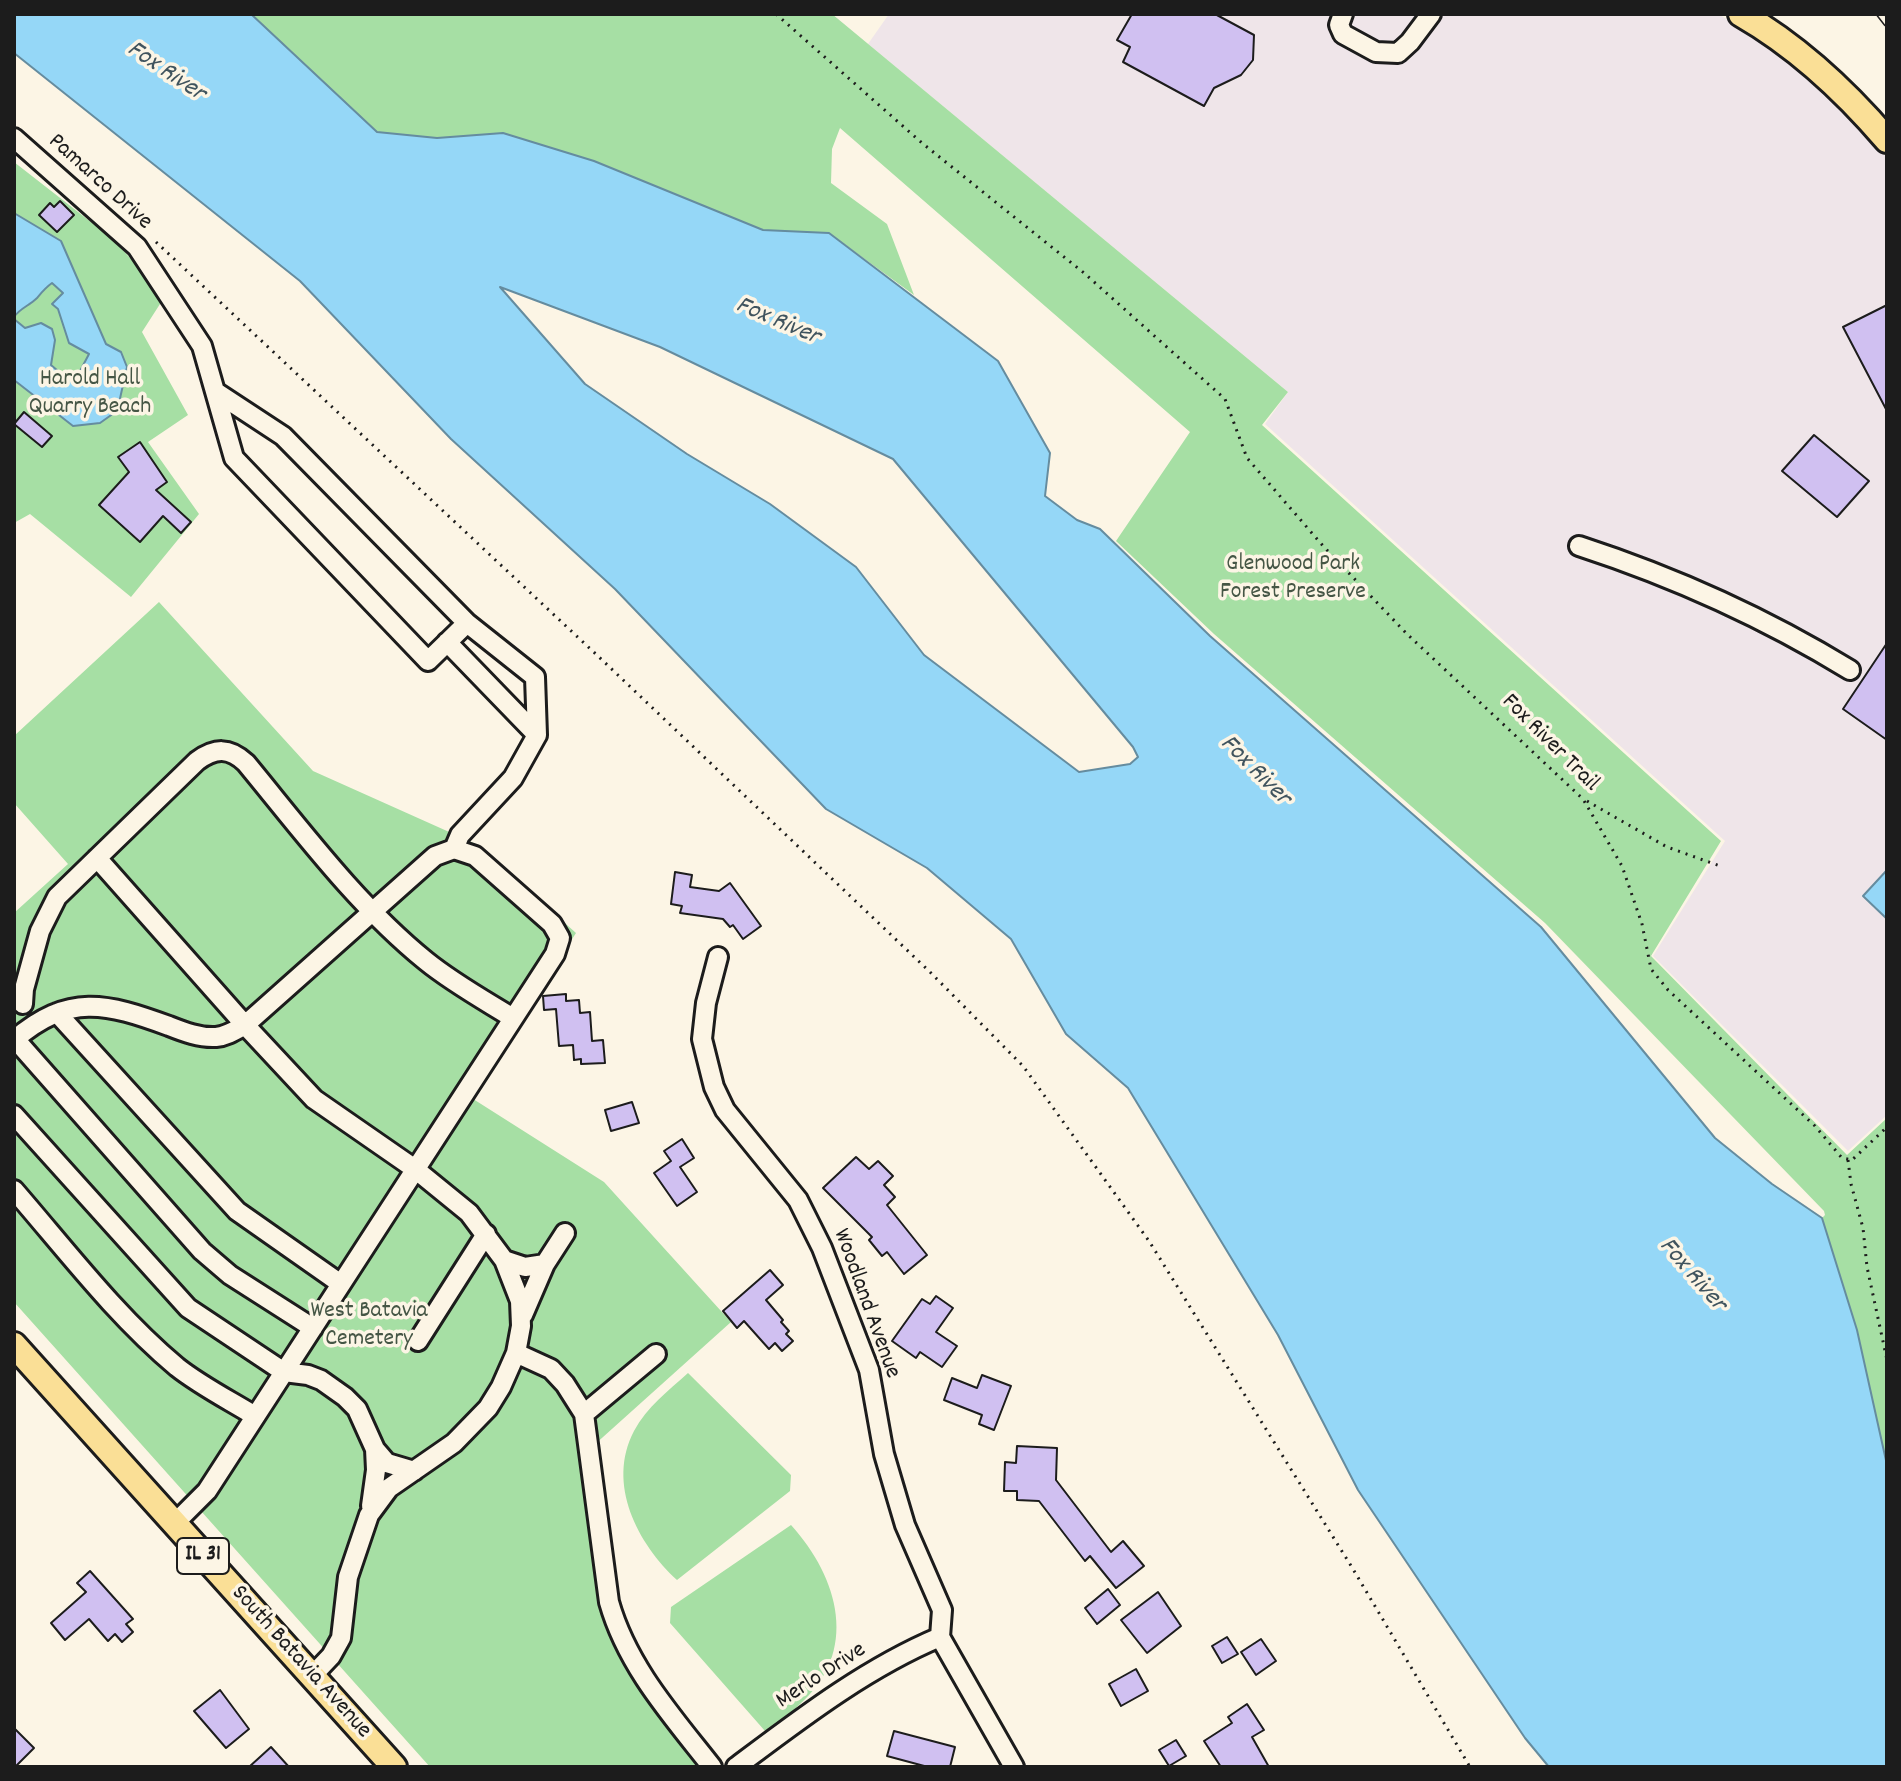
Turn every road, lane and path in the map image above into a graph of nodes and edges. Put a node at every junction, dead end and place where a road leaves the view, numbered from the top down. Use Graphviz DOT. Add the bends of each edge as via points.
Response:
graph roads {
  1 [pos="776,14"];
  2 [pos="1343,14"];
  3 [pos="1431,14"];
  4 [pos="1741,14"];
  5 [pos="14,138"];
  6 [pos="1887,140"];
  7 [pos="156,241"];
  8 [pos="216,392"];
  9 [pos="1579,546"];
  10 [pos="467,623"];
  11 [pos="447,642"];
  12 [pos="1850,670"];
  13 [pos="537,735"];
  14 [pos="1583,799"];
  15 [pos="454,849"];
  16 [pos="97,858"];
  17 [pos="1720,866"];
  18 [pos="373,912"];
  19 [pos="718,957"];
  20 [pos="19,997"];
  21 [pos="57,1013"];
  22 [pos="513,1018"];
  23 [pos="31,1025"];
  24 [pos="245,1025"];
  25 [pos="14,1039"];
  26 [pos="14,1115"];
  27 [pos="1887,1127"];
  28 [pos="1848,1160"];
  29 [pos="415,1169"];
  30 [pos="14,1190"];
  31 [pos="565,1233"];
  32 [pos="486,1234"];
  33 [pos="504,1260"];
  34 [pos="545,1264"];
  35 [pos="341,1284"];
  36 [pos="521,1326"];
  37 [pos="313,1328"];
  38 [pos="418,1341"];
  39 [pos="14,1345"];
  40 [pos="516,1353"];
  41 [pos="656,1354"];
  42 [pos="1887,1360"];
  43 [pos="284,1372"];
  44 [pos="584,1414"];
  45 [pos="255,1416"];
  46 [pos="375,1449"];
  47 [pos="414,1471"];
  48 [pos="369,1515"];
  49 [pos="174,1524"];
  50 [pos="940,1637"];
  51 [pos="312,1676"];
  52 [pos="394,1767"];
  53 [pos="712,1767"];
  54 [pos="736,1767"];
  55 [pos="1014,1767"];
  56 [pos="1470,1767"];
  1 -- 14 [label="path, Fox River Trail" via="1225,399 1247,458 1324,547 1407,634"];
  2 -- 3 [label="street" via="1343,34 1376,52 1398,53"];
  4 -- 6 [label="main road" via="1823,76"];
  5 -- 8 [label="street, Pamarco Drive" via="137,247 202,346"];
  7 -- 56 [label="path" via="622,678 1023,1066 1149,1241"];
  8 -- 10 [label="street" via="283,436"];
  8 -- 11 [label="street, Pamarco Drive" via="234,458 428,661"];
  9 -- 12 [label="street" via="1646,568 1761,619"];
  10 -- 11 [label="street"];
  10 -- 13 [label="street" via="535,677"];
  11 -- 13 [label="street"];
  13 -- 15 [label="street" via="513,778 460,835"];
  14 -- 17 [label="path" via="1667,847"];
  14 -- 28 [label="path, Fox River Trail" via="1622,866 1651,969"];
  15 -- 18 [label="street" via="435,856"];
  15 -- 22 [label="street" via="475,856 552,924 560,938"];
  16 -- 18 [label="street" via="197,761 220,750 246,763"];
  16 -- 20 [label="street" via="47,914"];
  16 -- 24 [label="street"];
  18 -- 22 [label="street" via="428,963"];
  18 -- 24 [label="street"];
  19 -- 50 [label="street, Woodland Avenue" via="702,1039 714,1087 725,1110 798,1200 822,1248 869,1370 884,1454 905,1525 942,1610"];
  20 -- 23 [label="street"];
  21 -- 23 [label="street"];
  21 -- 24 [label="street" via="123,1009 205,1037 227,1035"];
  21 -- 35 [label="street" via="237,1211"];
  22 -- 29 [label="street"];
  23 -- 25 [label="street"];
  24 -- 29 [label="street" via="314,1099"];
  25 -- 37 [label="street" via="209,1257"];
  26 -- 43 [label="street" via="180,1300"];
  27 -- 28 [label="path"];
  28 -- 42 [label="path"];
  29 -- 32 [label="street" via="450,1195"];
  29 -- 35 [label="street"];
  30 -- 45 [label="street" via="161,1352 199,1383"];
  31 -- 34 [label="street"];
  32 -- 33 [label="street"];
  32 -- 38 [label="street"];
  33 -- 34 [label="street" via="525,1267"];
  33 -- 36 [label="street" via="520,1301"];
  34 -- 36 [label="street"];
  35 -- 37 [label="street"];
  36 -- 40 [label="street"];
  37 -- 43 [label="street"];
  39 -- 49 [label="main road, South Batavia Avenue / IL 31"];
  40 -- 44 [label="street" via="551,1369"];
  40 -- 47 [label="street" via="501,1387 471,1427"];
  41 -- 44 [label="street"];
  43 -- 45 [label="street"];
  43 -- 46 [label="street" via="321,1380 345,1397 357,1409"];
  44 -- 53 [label="street" via="615,1623 644,1677"];
  45 -- 49 [label="street" via="207,1491"];
  46 -- 47 [label="street" via="387,1463"];
  46 -- 48 [label="street"];
  47 -- 48 [label="street" via="389,1488"];
  48 -- 51 [label="street" via="348,1577 341,1638"];
  49 -- 51 [label="main road, South Batavia Avenue / IL 31"];
  50 -- 54 [label="street, Merlo Drive" via="824,1702"];
  50 -- 55 [label="street, Woodland Avenue"];
  51 -- 52 [label="main road, South Batavia Avenue / IL 31"];
}
